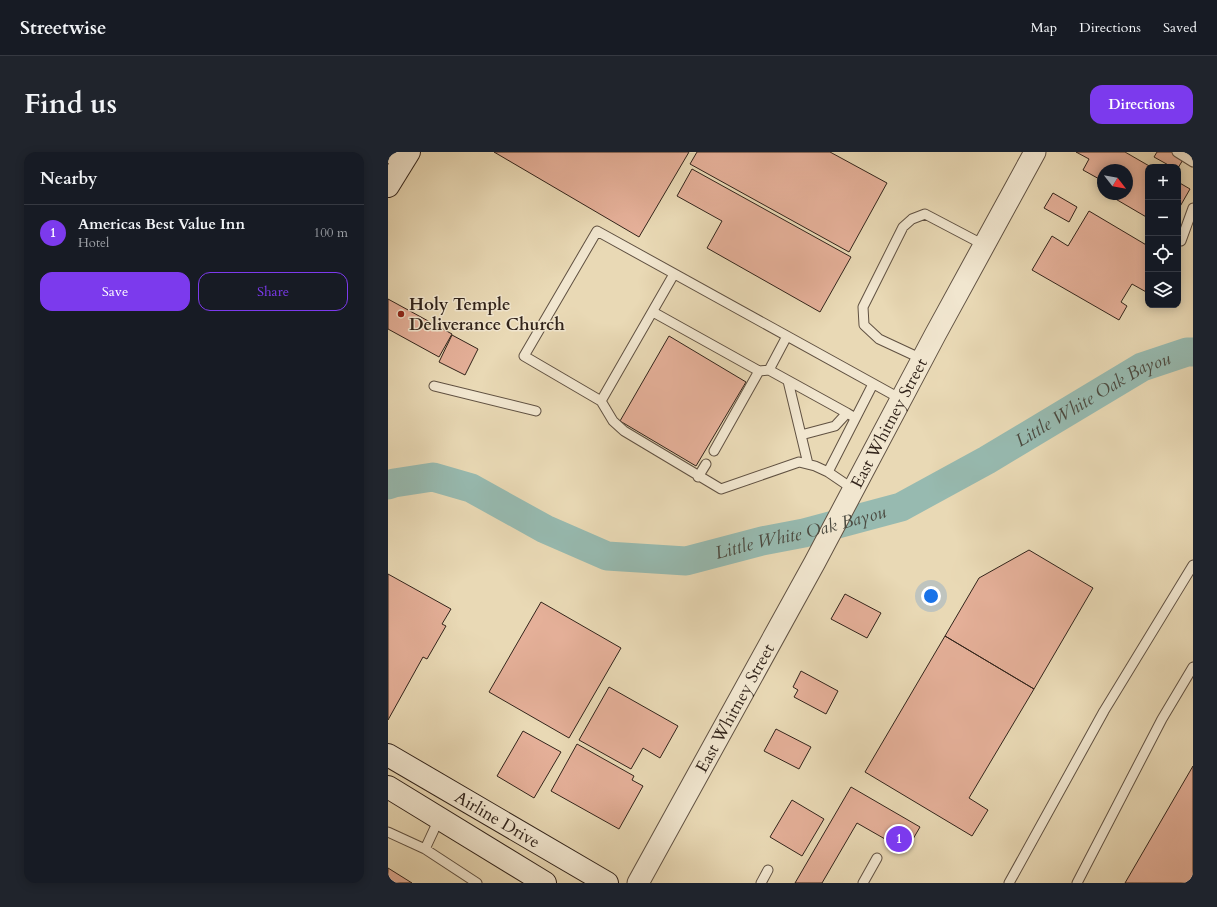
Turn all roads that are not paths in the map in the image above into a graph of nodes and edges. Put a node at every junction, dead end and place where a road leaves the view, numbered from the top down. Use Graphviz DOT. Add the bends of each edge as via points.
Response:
graph roads {
  1 [pos="1035,152"];
  2 [pos="1177,152"];
  3 [pos="400,156"];
  4 [pos="1193,162"];
  5 [pos="388,186"];
  6 [pos="1193,208"];
  7 [pos="1181,240"];
  8 [pos="984,245"];
  9 [pos="674,274"];
  10 [pos="653,312"];
  11 [pos="787,336"];
  12 [pos="922,360"];
  13 [pos="768,370"];
  14 [pos="759,372"];
  15 [pos="788,381"];
  16 [pos="873,384"];
  17 [pos="434,386"];
  18 [pos="901,399"];
  19 [pos="601,402"];
  20 [pos="536,411"];
  21 [pos="847,413"];
  22 [pos="856,418"];
  23 [pos="801,435"];
  24 [pos="714,451"];
  25 [pos="706,464"];
  26 [pos="808,464"];
  27 [pos="828,472"];
  28 [pos="698,477"];
  29 [pos="856,484"];
  30 [pos="1193,565"];
  31 [pos="1193,667"];
  32 [pos="388,755"];
  33 [pos="388,787"];
  34 [pos="440,819"];
  35 [pos="388,832"];
  36 [pos="425,849"];
  37 [pos="877,858"];
  38 [pos="768,870"];
  39 [pos="477,883"];
  40 [pos="545,883"];
  41 [pos="607,883"];
  42 [pos="638,883"];
  43 [pos="760,883"];
  44 [pos="863,883"];
  45 [pos="1009,883"];
  46 [pos="1077,883"];
  1 -- 8 [label="street, East Whitney Street"];
  2 -- 4 [label="lane"];
  3 -- 5 [label="main road"];
  6 -- 7 [label="lane"];
  8 -- 12 [label="street, East Whitney Street"];
  8 -- 12 [label="lane" via="925,214 912,219 903,228 863,307 864,324 879,340"];
  9 -- 10 [label="lane"];
  9 -- 11 [label="lane"];
  9 -- 19 [label="lane" via="597,231 524,356"];
  10 -- 14 [label="lane"];
  10 -- 19 [label="lane"];
  11 -- 13 [label="lane"];
  11 -- 16 [label="lane"];
  12 -- 18 [label="street, East Whitney Street"];
  13 -- 14 [label="lane"];
  13 -- 15 [label="lane"];
  14 -- 24 [label="lane"];
  15 -- 21 [label="lane"];
  15 -- 23 [label="lane"];
  16 -- 18 [label="lane"];
  16 -- 22 [label="lane"];
  17 -- 20 [label="lane"];
  18 -- 29 [label="street, East Whitney Street"];
  19 -- 28 [label="lane" via="613,421 624,431"];
  21 -- 22 [label="lane"];
  21 -- 23 [label="lane" via="835,426"];
  22 -- 27 [label="lane"];
  23 -- 26 [label="lane"];
  25 -- 28 [label="lane"];
  26 -- 27 [label="lane"];
  26 -- 28 [label="lane" via="799,462 721,489"];
  27 -- 29 [label="lane"];
  29 -- 42 [label="street, East Whitney Street"];
  30 -- 45 [label="lane" via="1104,711"];
  31 -- 46 [label="lane" via="1162,719"];
  32 -- 41 [label="main road, Airline Drive"];
  33 -- 34 [label="main road, Airline Drive"];
  34 -- 36 [label="lane"];
  34 -- 40 [label="main road, Airline Drive"];
  35 -- 36 [label="lane"];
  36 -- 39 [label="lane"];
  37 -- 44 [label="lane"];
  38 -- 43 [label="lane"];
}
